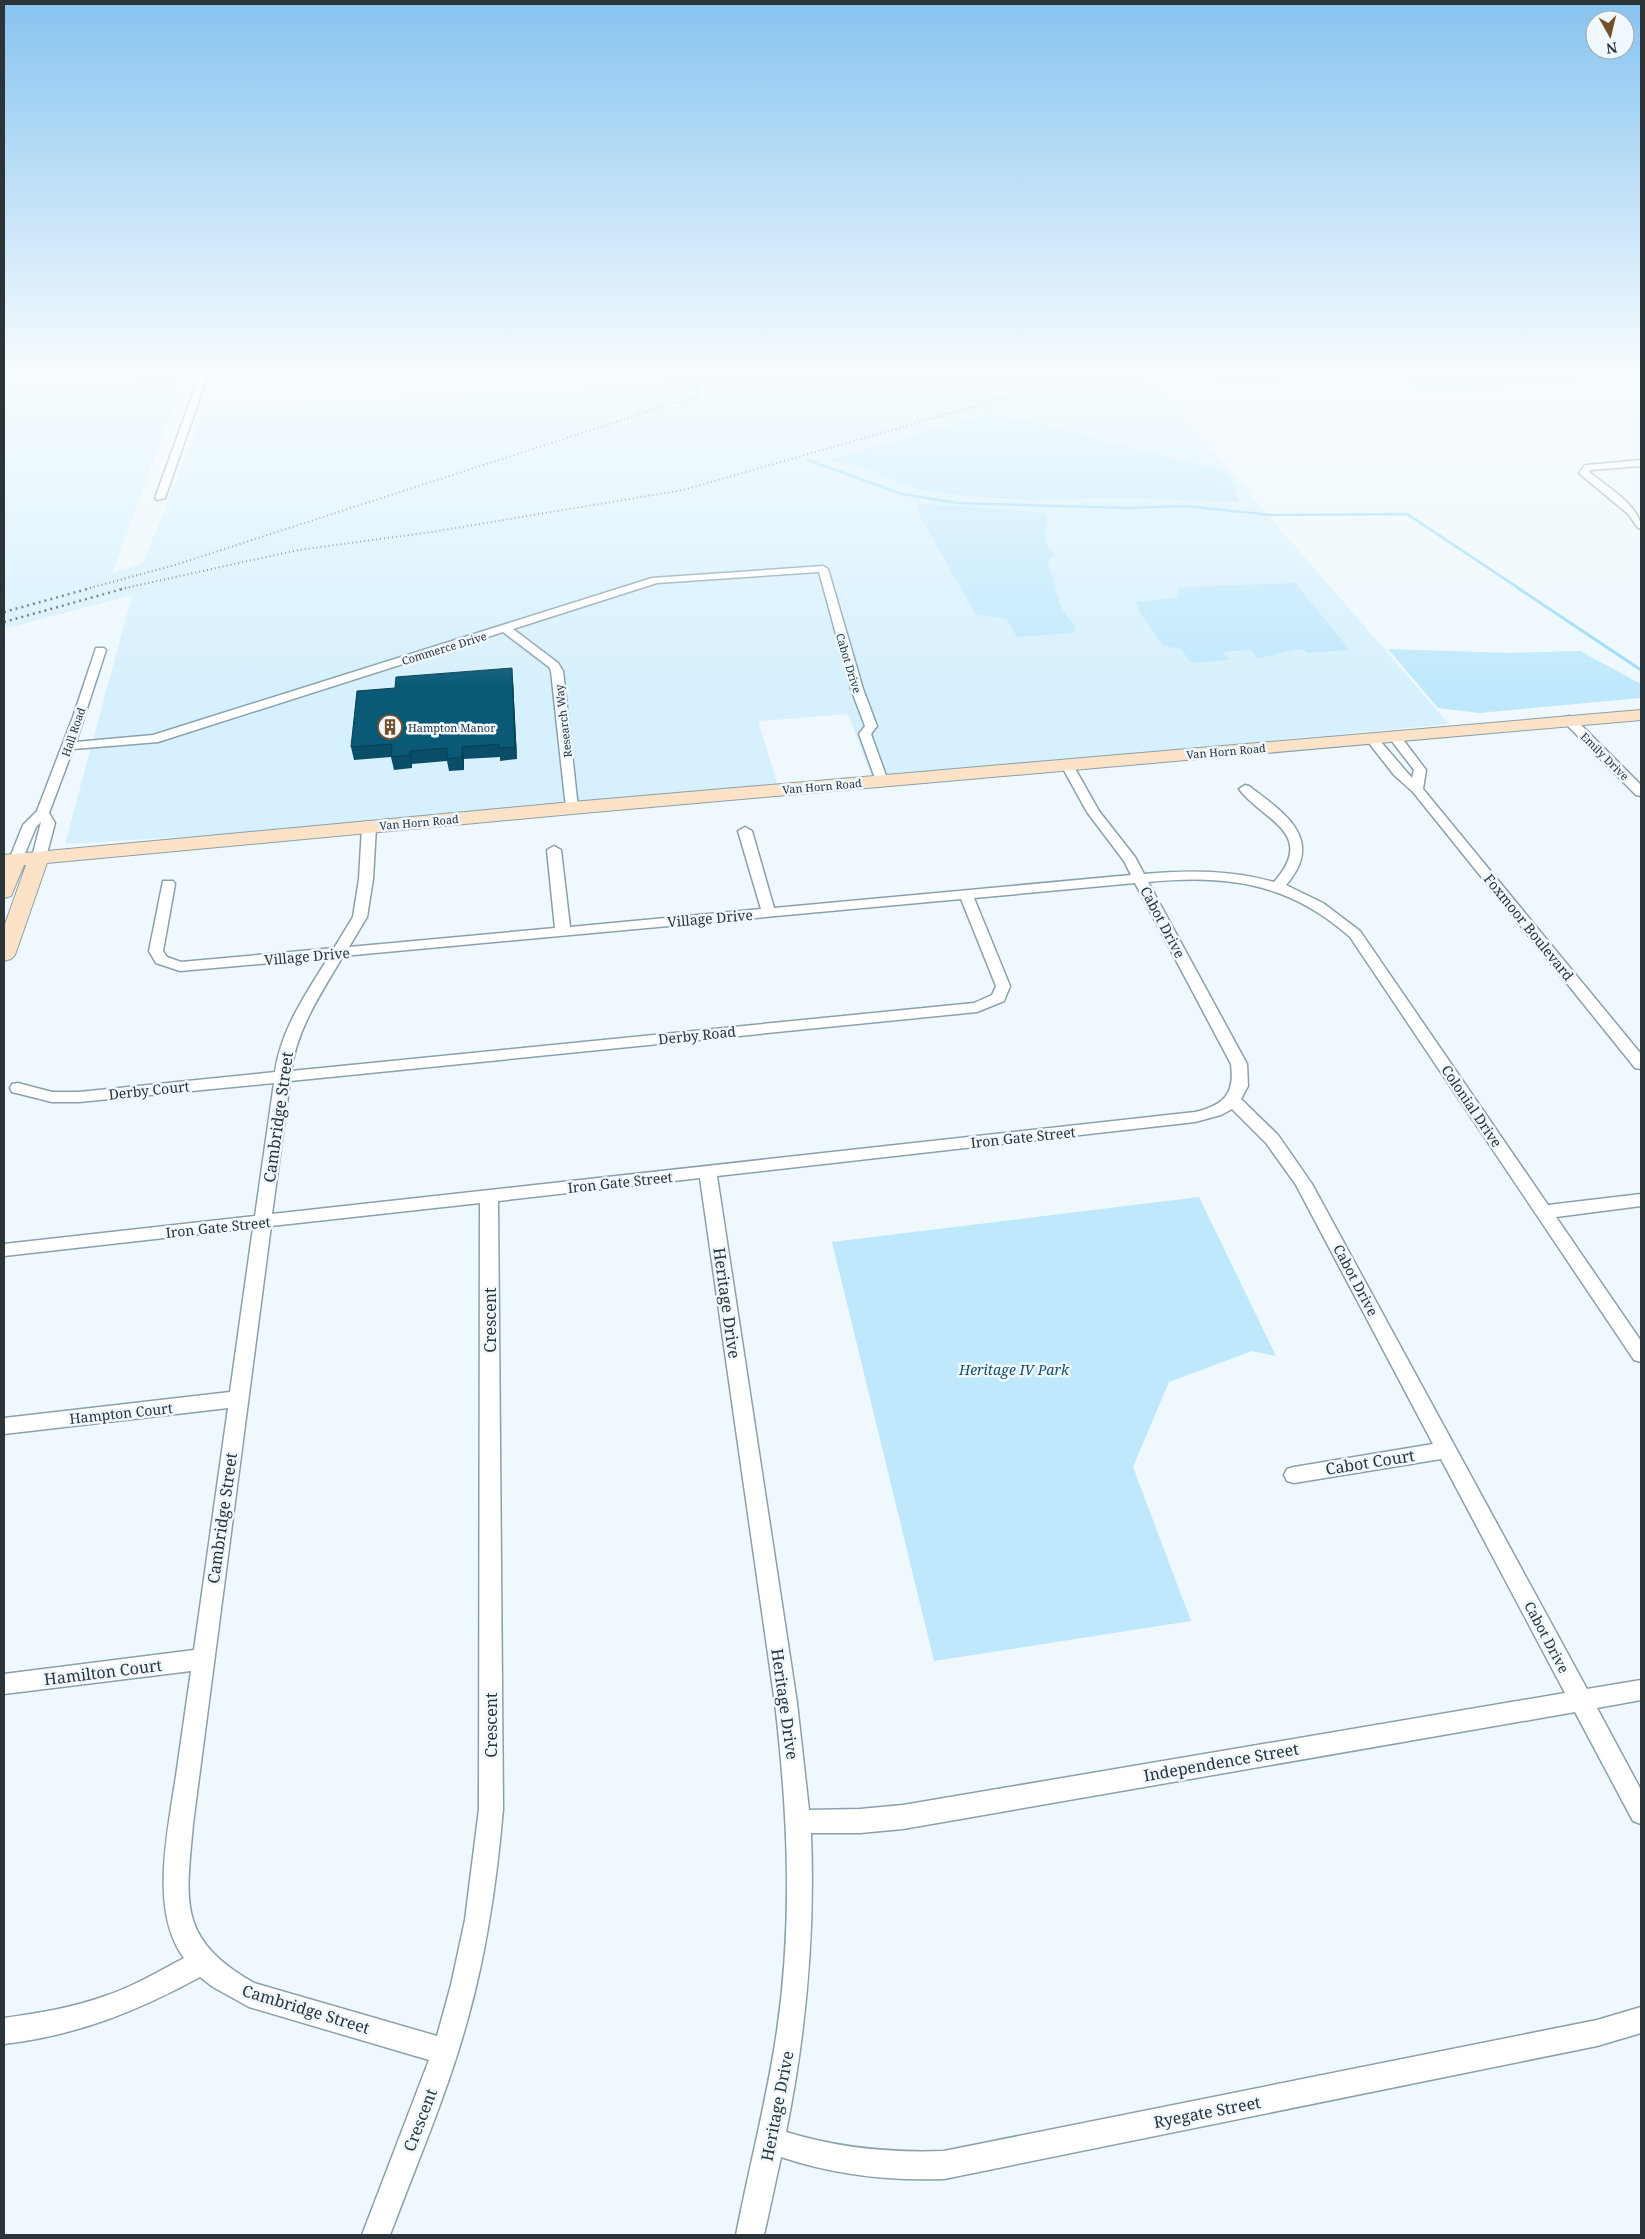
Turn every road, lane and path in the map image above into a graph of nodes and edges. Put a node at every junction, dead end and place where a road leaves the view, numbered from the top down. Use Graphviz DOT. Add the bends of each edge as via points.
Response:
graph roads {
  1 [pos="167,478"];
  2 [pos="1591,478"];
  3 [pos="160,498"];
  4 [pos="1641,526"];
  5 [pos="823,569"];
  6 [pos="505,628"];
  7 [pos="100,650"];
  8 [pos="1641,715"];
  9 [pos="1570,720"];
  10 [pos="1394,736"];
  11 [pos="1371,738"];
  12 [pos="69,746"];
  13 [pos="1067,765"];
  14 [pos="882,781"];
  15 [pos="1639,787"];
  16 [pos="1245,789"];
  17 [pos="1417,789"];
  18 [pos="572,808"];
  19 [pos="43,812"];
  20 [pos="369,827"];
  21 [pos="745,831"];
  22 [pos="554,850"];
  23 [pos="39,857"];
  24 [pos="10,860"];
  25 [pos="1139,878"];
  26 [pos="168,884"];
  27 [pos="1278,886"];
  28 [pos="4,892"];
  29 [pos="966,895"];
  30 [pos="769,913"];
  31 [pos="562,932"];
  32 [pos="339,953"];
  33 [pos="4,955"];
  34 [pos="1641,1064"];
  35 [pos="282,1078"];
  36 [pos="18,1088"];
  37 [pos="1232,1100"];
  38 [pos="708,1172"];
  39 [pos="489,1196"];
  40 [pos="1641,1200"];
  41 [pos="1544,1212"];
  42 [pos="262,1222"];
  43 [pos="4,1250"];
  44 [pos="1641,1355"];
  45 [pos="238,1399"];
  46 [pos="4,1426"];
  47 [pos="1447,1450"];
  48 [pos="1294,1475"];
  49 [pos="203,1659"];
  50 [pos="4,1684"];
  51 [pos="1641,1690"];
  52 [pos="1581,1701"];
  53 [pos="1641,1813"];
  54 [pos="800,1822"];
  55 [pos="202,1962"];
  56 [pos="1641,2020"];
  57 [pos="4,2031"];
  58 [pos="445,2051"];
  59 [pos="773,2141"];
  60 [pos="376,2235"];
  61 [pos="750,2235"];
  1 -- 3 [label="street"];
  2 -- 4 [label="street" via="1632,512"];
  5 -- 6 [label="street, Commerce Drive" via="656,580"];
  5 -- 14 [label="street, Cabot Drive" via="857,689 871,726 866,734"];
  6 -- 12 [label="street, Commerce Drive" via="154,739"];
  6 -- 18 [label="street, Research Way" via="554,665 557,671"];
  7 -- 12 [label="street, Hall Road"];
  8 -- 9 [label="main road, Van Horn Road"];
  9 -- 10 [label="main road, Van Horn Road"];
  9 -- 15 [label="street, Emily Drive"];
  10 -- 11 [label="main road, Van Horn Road"];
  10 -- 17 [label="street" via="1420,770"];
  11 -- 13 [label="main road, Van Horn Road"];
  11 -- 17 [label="street, Foxmoor Boulevard" via="1398,772"];
  12 -- 19 [label="street, Hall Road"];
  13 -- 14 [label="main road, Van Horn Road"];
  13 -- 25 [label="street, Cabot Drive" via="1093,812 1122,848"];
  14 -- 18 [label="main road, Van Horn Road"];
  16 -- 27 [label="street" via="1275,812 1296,842 1296,861"];
  17 -- 34 [label="street, Foxmoor Boulevard"];
  18 -- 20 [label="main road, Van Horn Road"];
  19 -- 23 [label="street, Hall Road" via="48,823"];
  19 -- 24 [label="street, Hall Road" via="30,825"];
  20 -- 23 [label="main road, Van Horn Road"];
  20 -- 32 [label="street, Cambridge Street" via="363,907"];
  21 -- 30 [label="street"];
  22 -- 31 [label="street"];
  23 -- 24 [label="main road, Van Horn Road"];
  23 -- 33 [label="main road, Hall Road"];
  24 -- 28 [label="main road, Hall Road"];
  25 -- 27 [label="street, Village Drive" via="1214,874"];
  25 -- 29 [label="street, Village Drive"];
  25 -- 37 [label="street, Cabot Drive" via="1239,1064 1241,1083"];
  26 -- 32 [label="street, Village Drive" via="156,951 161,960 180,967"];
  27 -- 41 [label="street, Colonial Drive" via="1322,906 1355,934"];
  29 -- 30 [label="street, Village Drive"];
  29 -- 35 [label="street, Derby Road" via="1003,983 999,998 984,1006"];
  30 -- 31 [label="street, Village Drive"];
  31 -- 32 [label="street, Village Drive"];
  32 -- 35 [label="street, Cambridge Street" via="294,1028 286,1050"];
  35 -- 36 [label="street, Derby Court" via="79,1097 52,1097"];
  35 -- 42 [label="street, Cambridge Street"];
  37 -- 38 [label="street, Iron Gate Street" via="1214,1113 1196,1117"];
  37 -- 47 [label="street, Cabot Drive" via="1268,1133 1295,1168"];
  38 -- 39 [label="street, Iron Gate Street"];
  38 -- 54 [label="street, Heritage Drive" via="781,1669"];
  39 -- 42 [label="street, Iron Gate Street"];
  39 -- 58 [label="street, Crescent" via="491,1809 478,1924"];
  40 -- 41 [label="street"];
  41 -- 44 [label="street, Colonial Drive"];
  42 -- 43 [label="street, Iron Gate Street"];
  42 -- 45 [label="street, Cambridge Street"];
  45 -- 46 [label="street, Hampton Court"];
  45 -- 49 [label="street, Cambridge Street"];
  47 -- 48 [label="street, Cabot Court"];
  47 -- 52 [label="street, Cabot Drive"];
  49 -- 50 [label="street, Hamilton Court"];
  49 -- 55 [label="street, Cambridge Street" via="175,1886 182,1930"];
  51 -- 52 [label="street, Independence Street"];
  52 -- 53 [label="street, Cabot Drive"];
  52 -- 54 [label="street, Independence Street" via="903,1817"];
  54 -- 59 [label="street, Heritage Drive" via="796,1978 788,2056"];
  55 -- 57 [label="street" via="107,2008 66,2021"];
  55 -- 58 [label="street, Cambridge Street" via="226,1983 249,1994"];
  56 -- 59 [label="street, Ryegate Street" via="1597,2033 944,2165 900,2168 856,2164 814,2155"];
  58 -- 60 [label="street, Crescent"];
  59 -- 61 [label="street, Heritage Drive"];
}
